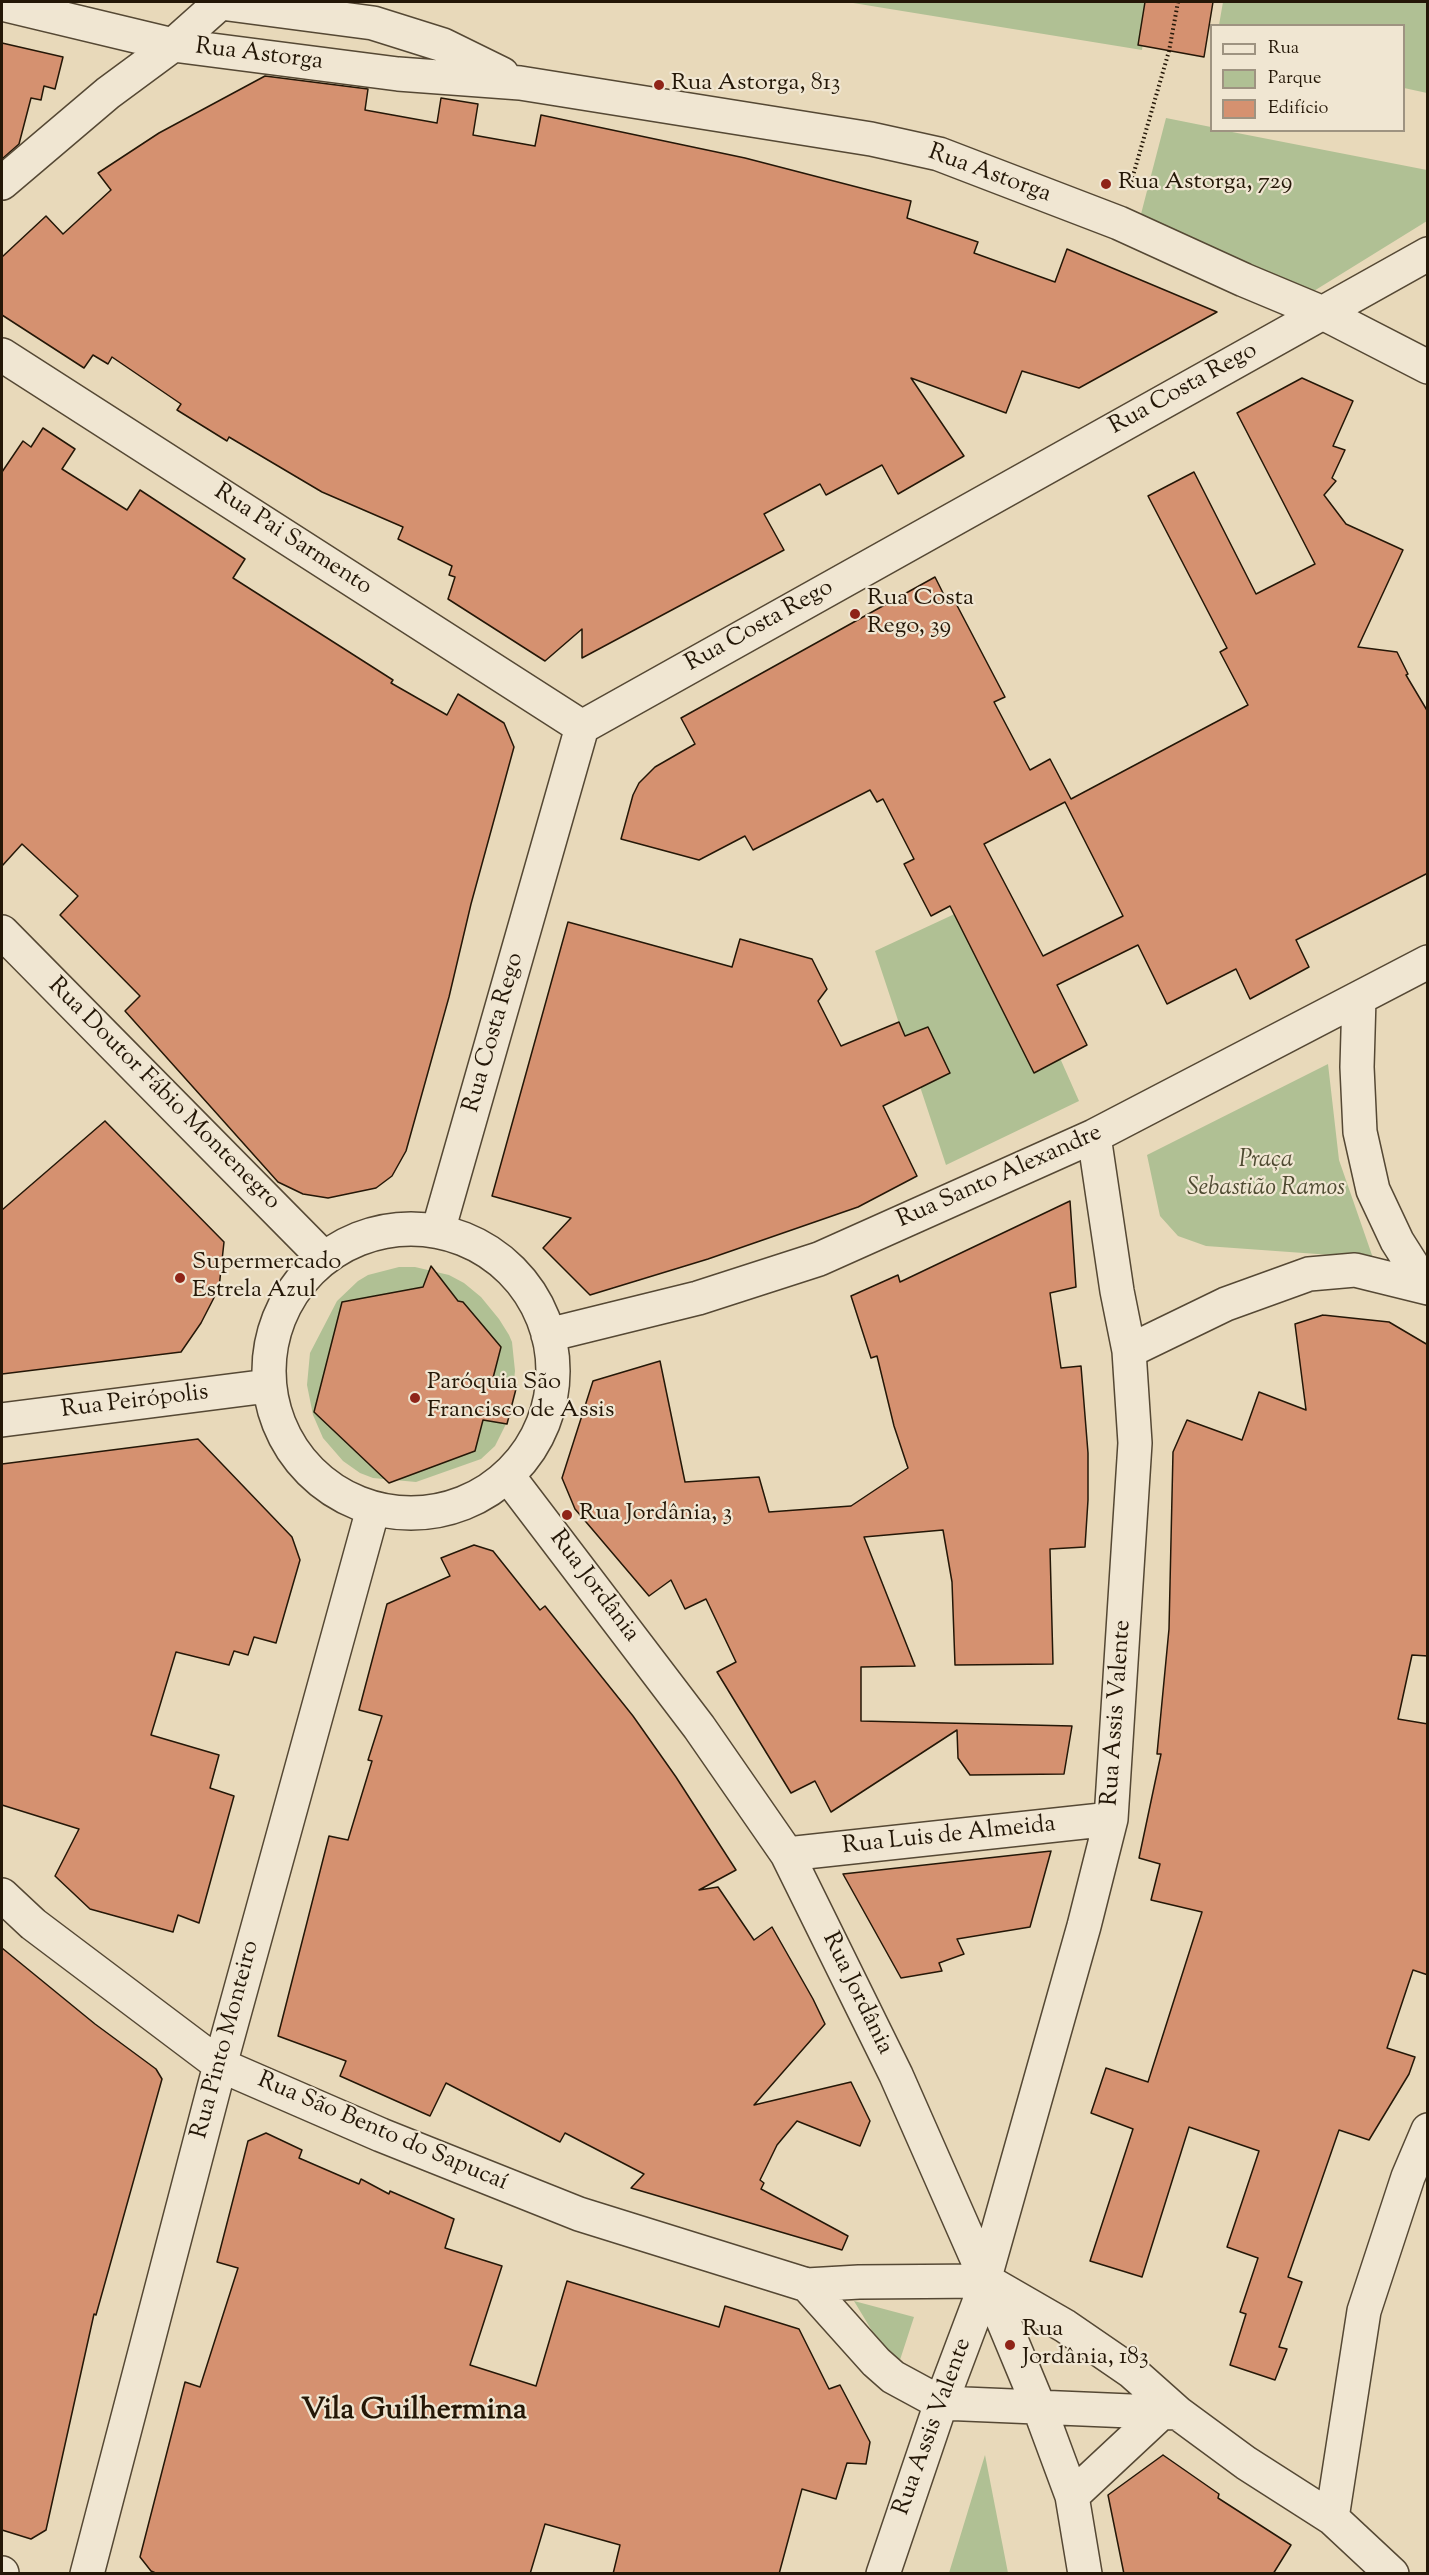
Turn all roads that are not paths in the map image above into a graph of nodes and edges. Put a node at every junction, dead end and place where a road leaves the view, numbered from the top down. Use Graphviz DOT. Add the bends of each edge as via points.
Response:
graph roads {
  1 [pos="216,2"];
  2 [pos="2,4"];
  3 [pos="173,45"];
  4 [pos="520,83"];
  5 [pos="2,183"];
  6 [pos="1428,254"];
  7 [pos="1323,313"];
  8 [pos="2,355"];
  9 [pos="1428,367"];
  10 [pos="582,727"];
  11 [pos="2,932"];
  12 [pos="1428,962"];
  13 [pos="1359,998"];
  14 [pos="1094,1136"];
  15 [pos="438,1231"];
  16 [pos="324,1258"];
  17 [pos="1427,1288"];
  18 [pos="548,1335"];
  19 [pos="1129,1351"];
  20 [pos="268,1386"];
  21 [pos="2,1420"];
  22 [pos="508,1476"];
  23 [pos="373,1509"];
  24 [pos="1111,1819"];
  25 [pos="787,1854"];
  26 [pos="2,1895"];
  27 [pos="220,2065"];
  28 [pos="1428,2130"];
  29 [pos="986,2279"];
  30 [pos="807,2285"];
  31 [pos="941,2403"];
  32 [pos="1039,2407"];
  33 [pos="1170,2412"];
  34 [pos="1072,2496"];
  35 [pos="1332,2518"];
  36 [pos="87,2574"];
  37 [pos="883,2574"];
  38 [pos="1085,2574"];
  39 [pos="1392,2574"];
  1 -- 3 [label="street"];
  1 -- 4 [label="street, Rua Astorga" via="373,23 443,45"];
  2 -- 3 [label="street, Rua Astorga"];
  3 -- 4 [label="street, Rua Astorga" via="398,74"];
  3 -- 5 [label="street" via="108,93"];
  4 -- 7 [label="street, Rua Astorga" via="871,139 939,154 1119,223"];
  6 -- 7 [label="street, Rua Costa Rego"];
  7 -- 9 [label="street, Rua Astorga"];
  7 -- 10 [label="street, Rua Costa Rego"];
  8 -- 10 [label="street, Rua Pai Sarmento"];
  10 -- 15 [label="street, Rua Costa Rego"];
  11 -- 16 [label="street, Rua Doutor Fábio Montenegro"];
  12 -- 13 [label="street, Rua Santo Alexandre"];
  13 -- 14 [label="street, Rua Santo Alexandre"];
  13 -- 17 [label="street" via="1360,1132 1373,1190 1397,1241"];
  14 -- 18 [label="street, Rua Santo Alexandre" via="819,1260 698,1298"];
  14 -- 19 [label="street, Rua Assis Valente"];
  15 -- 16 [label="street" via="398,1229 358,1238"];
  15 -- 18 [label="street" via="476,1245 508,1268 533,1298"];
  16 -- 20 [label="street" via="291,1293 275,1328"];
  17 -- 19 [label="street" via="1355,1270 1309,1274 1226,1304"];
  18 -- 22 [label="street" via="553,1373 548,1412 532,1446"];
  19 -- 24 [label="street, Rua Assis Valente" via="1135,1443"];
  20 -- 21 [label="street, Rua Peirópolis"];
  20 -- 23 [label="street" via="279,1427 302,1463 334,1491"];
  22 -- 23 [label="street" via="467,1502 421,1514"];
  22 -- 25 [label="street, Rua Jordânia" via="699,1726"];
  23 -- 27 [label="street, Rua Pinto Monteiro"];
  24 -- 25 [label="street, Rua Luis de Almeida"];
  24 -- 29 [label="street, Rua Assis Valente"];
  25 -- 29 [label="street, Rua Jordânia" via="896,2075"];
  26 -- 27 [label="street, Rua São Bento do Sapucaí" via="33,1924"];
  27 -- 30 [label="street, Rua São Bento do Sapucaí" via="579,2214"];
  27 -- 36 [label="street, Rua Pinto Monteiro"];
  28 -- 35 [label="street" via="1408,2177 1364,2310"];
  29 -- 30 [label="street"];
  29 -- 31 [label="street, Rua Assis Valente"];
  29 -- 32 [label="street, Rua Jordânia"];
  29 -- 33 [label="street" via="1132,2372"];
  30 -- 31 [label="street" via="885,2370"];
  31 -- 32 [label="street"];
  31 -- 37 [label="street, Rua Assis Valente"];
  32 -- 33 [label="street"];
  32 -- 34 [label="street, Rua Jordânia"];
  33 -- 34 [label="street"];
  33 -- 35 [label="street"];
  34 -- 38 [label="street, Rua Jordânia"];
  35 -- 39 [label="street"];
}
